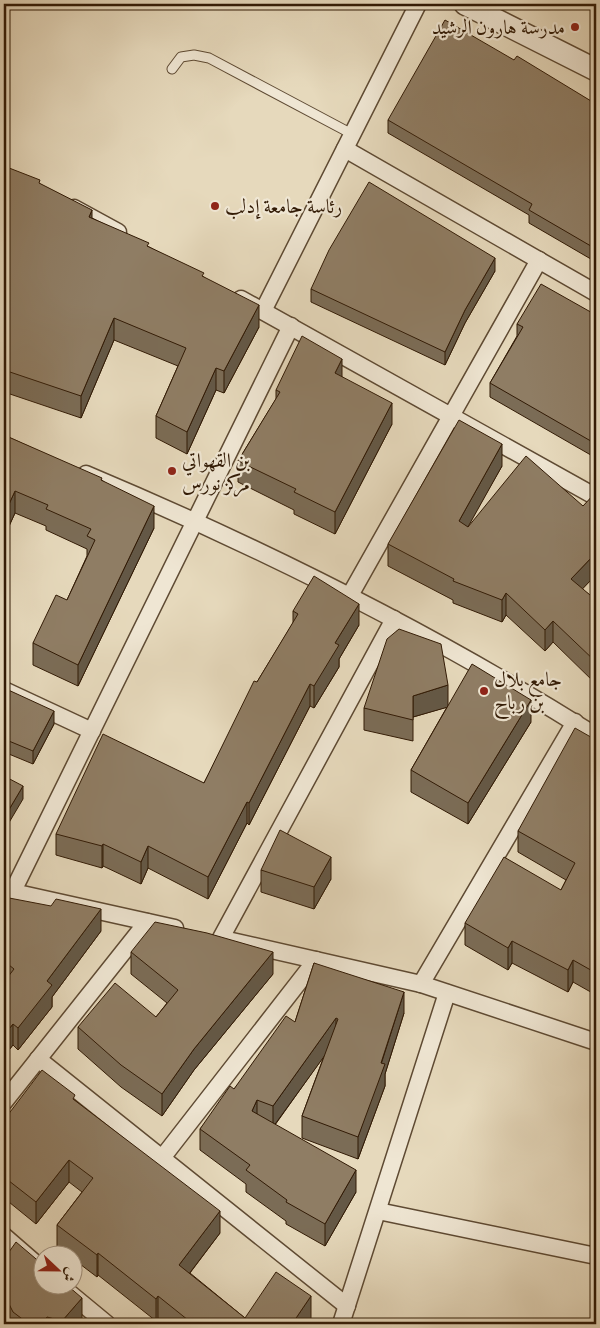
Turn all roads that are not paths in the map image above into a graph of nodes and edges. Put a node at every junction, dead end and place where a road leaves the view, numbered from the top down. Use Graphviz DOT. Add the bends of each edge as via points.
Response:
graph roads {
  1 [pos="418,4"];
  2 [pos="465,4"];
  3 [pos="172,69"];
  4 [pos="596,70"];
  5 [pos="348,142"];
  6 [pos="64,202"];
  7 [pos="133,240"];
  8 [pos="538,260"];
  9 [pos="228,292"];
  10 [pos="596,293"];
  11 [pos="263,311"];
  12 [pos="291,326"];
  13 [pos="450,415"];
  14 [pos="68,466"];
  15 [pos="596,498"];
  16 [pos="196,520"];
  17 [pos="349,597"];
  18 [pos="394,619"];
  19 [pos="4,690"];
  20 [pos="575,722"];
  21 [pos="92,731"];
  22 [pos="596,736"];
  23 [pos="8,891"];
  24 [pos="147,922"];
  25 [pos="221,938"];
  26 [pos="316,960"];
  27 [pos="421,984"];
  28 [pos="447,993"];
  29 [pos="596,1042"];
  30 [pos="38,1059"];
  31 [pos="4,1102"];
  32 [pos="162,1158"];
  33 [pos="378,1211"];
  34 [pos="4,1236"];
  35 [pos="596,1256"];
  36 [pos="32,1260"];
  37 [pos="73,1296"];
  38 [pos="347,1306"];
  39 [pos="107,1324"];
  40 [pos="340,1324"];
  1 -- 5 [label="street"];
  2 -- 4 [label="street"];
  3 -- 5 [label="lane" via="181,57 209,58"];
  5 -- 8 [label="street"];
  5 -- 11 [label="street"];
  6 -- 7 [label="street"];
  8 -- 10 [label="street"];
  8 -- 13 [label="street"];
  9 -- 11 [label="street"];
  11 -- 12 [label="street"];
  12 -- 13 [label="street"];
  12 -- 16 [label="street"];
  13 -- 15 [label="street"];
  13 -- 17 [label="street"];
  14 -- 16 [label="street"];
  16 -- 17 [label="street"];
  16 -- 21 [label="street"];
  17 -- 18 [label="street"];
  18 -- 20 [label="street"];
  18 -- 25 [label="street"];
  19 -- 21 [label="street"];
  20 -- 22 [label="street"];
  20 -- 27 [label="street"];
  21 -- 23 [label="street"];
  23 -- 24 [label="street"];
  24 -- 25 [label="street"];
  24 -- 30 [label="street"];
  25 -- 26 [label="street"];
  26 -- 27 [label="street"];
  26 -- 32 [label="street"];
  27 -- 28 [label="street"];
  28 -- 29 [label="street"];
  28 -- 33 [label="street"];
  30 -- 31 [label="street"];
  30 -- 32 [label="street"];
  32 -- 38 [label="street"];
  33 -- 35 [label="street"];
  33 -- 38 [label="street"];
  34 -- 36 [label="street"];
  37 -- 39 [label="street"];
  38 -- 40 [label="street"];
}
